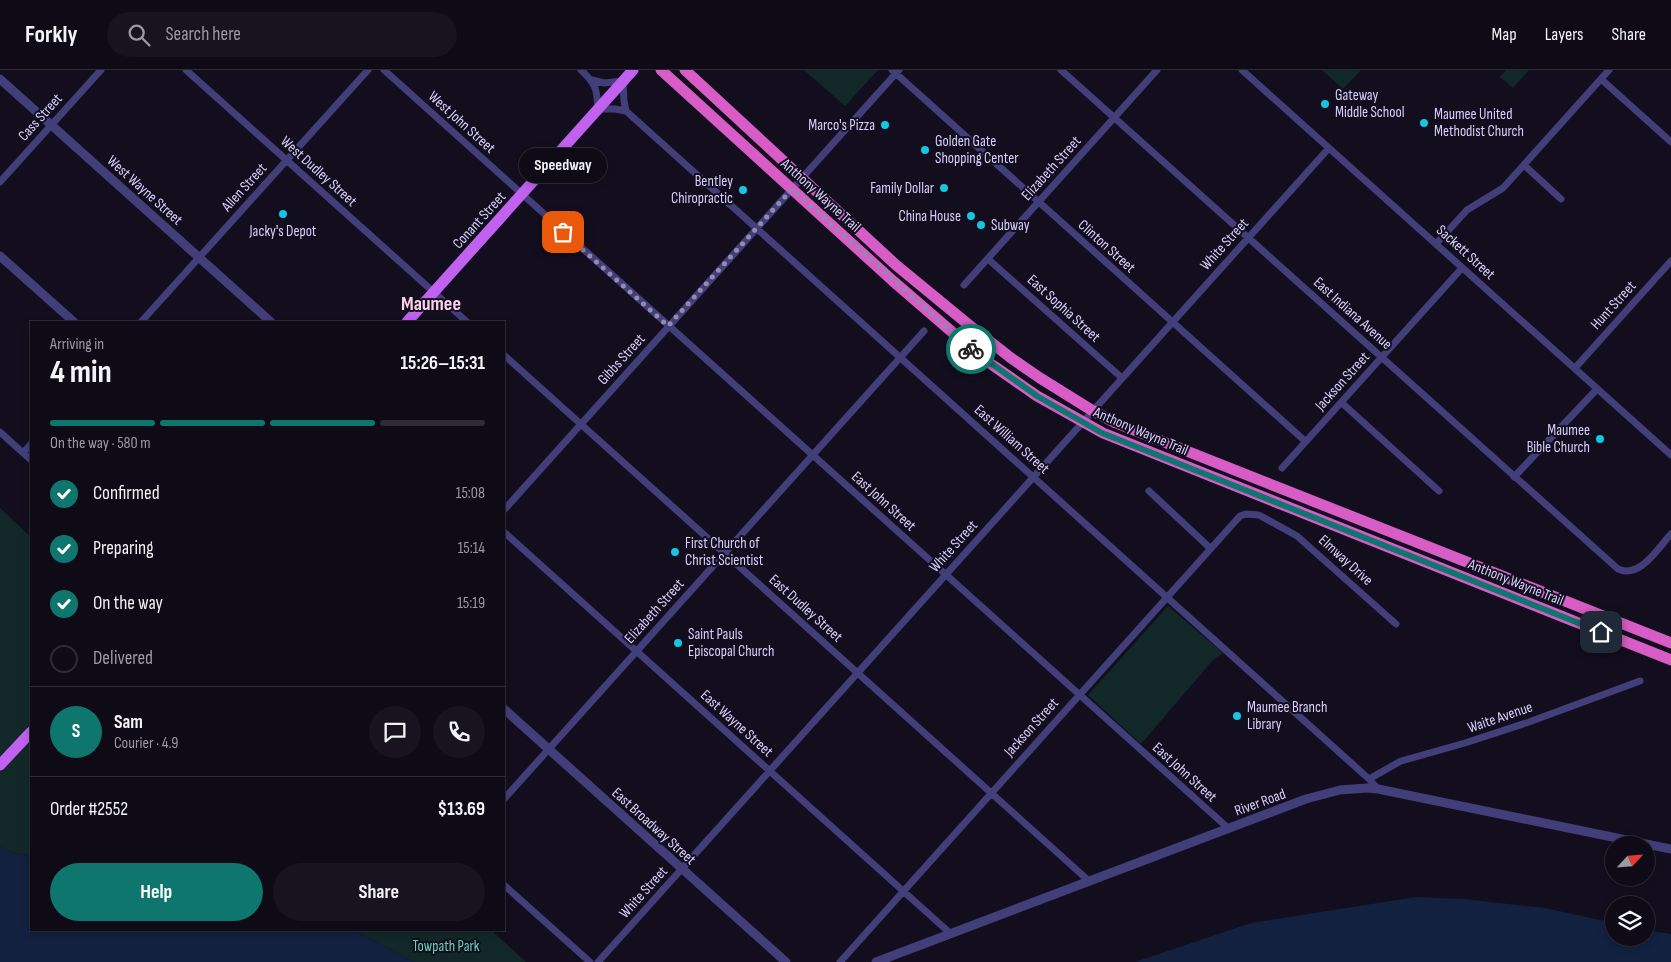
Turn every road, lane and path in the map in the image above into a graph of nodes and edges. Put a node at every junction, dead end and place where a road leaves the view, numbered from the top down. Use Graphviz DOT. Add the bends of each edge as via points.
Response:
graph roads {
  1 [pos="101,70"];
  2 [pos="186,70"];
  3 [pos="368,70"];
  4 [pos="384,70"];
  5 [pos="581,70"];
  6 [pos="633,70"];
  7 [pos="661,70"];
  8 [pos="685,70"];
  9 [pos="1061,70"];
  10 [pos="1157,70"];
  11 [pos="1242,70"];
  12 [pos="1609,70"];
  13 [pos="896,71"];
  14 [pos="0,79"];
  15 [pos="1601,79"];
  16 [pos="592,80"];
  17 [pos="623,81"];
  18 [pos="598,109"];
  19 [pos="626,111"];
  20 [pos="1114,118"];
  21 [pos="52,125"];
  22 [pos="1671,142"];
  23 [pos="1329,148"];
  24 [pos="287,160"];
  25 [pos="1524,166"];
  26 [pos="802,178"];
  27 [pos="0,182"];
  28 [pos="792,189"];
  29 [pos="522,194"];
  30 [pos="1561,199"];
  31 [pos="1038,203"];
  32 [pos="756,228"];
  33 [pos="1248,238"];
  34 [pos="1436,244"];
  35 [pos="0,256"];
  36 [pos="198,257"];
  37 [pos="988,259"];
  38 [pos="1671,261"];
  39 [pos="1462,268"];
  40 [pos="964,285"];
  41 [pos="433,293"];
  42 [pos="73,321"];
  43 [pos="141,321"];
  44 [pos="269,321"];
  45 [pos="408,321"];
  46 [pos="466,321"];
  47 [pos="1172,322"];
  48 [pos="668,326"];
  49 [pos="924,331"];
  50 [pos="505,356"];
  51 [pos="900,357"];
  52 [pos="1381,358"];
  53 [pos="1575,368"];
  54 [pos="1122,378"];
  55 [pos="1597,389"];
  56 [pos="1342,403"];
  57 [pos="1093,411"];
  58 [pos="1083,422"];
  59 [pos="581,424"];
  60 [pos="0,432"];
  61 [pos="1305,441"];
  62 [pos="30,445"];
  63 [pos="23,453"];
  64 [pos="812,455"];
  65 [pos="1671,455"];
  66 [pos="30,459"];
  67 [pos="1282,468"];
  68 [pos="1034,477"];
  69 [pos="1514,477"];
  70 [pos="1149,491"];
  71 [pos="1439,491"];
  72 [pos="505,509"];
  73 [pos="1246,514"];
  74 [pos="505,533"];
  75 [pos="1671,534"];
  76 [pos="1210,548"];
  77 [pos="724,553"];
  78 [pos="946,575"];
  79 [pos="1167,597"];
  80 [pos="1396,624"];
  81 [pos="1671,643"];
  82 [pos="636,651"];
  83 [pos="1671,660"];
  84 [pos="857,672"];
  85 [pos="1640,681"];
  86 [pos="1078,695"];
  87 [pos="505,710"];
  88 [pos="30,733"];
  89 [pos="548,749"];
  90 [pos="0,765"];
  91 [pos="770,771"];
  92 [pos="1369,779"];
  93 [pos="1378,789"];
  94 [pos="992,793"];
  95 [pos="505,797"];
  96 [pos="1228,828"];
  97 [pos="1671,849"];
  98 [pos="682,870"];
  99 [pos="1089,881"];
  100 [pos="505,886"];
  101 [pos="903,891"];
  102 [pos="951,934"];
  103 [pos="590,962"];
  104 [pos="598,962"];
  105 [pos="786,962"];
  106 [pos="840,962"];
  107 [pos="876,962"];
  1 -- 21 [label="street, Cass Street"];
  2 -- 24 [label="street, West Dudley Street"];
  3 -- 24 [label="street, Allen Street"];
  4 -- 29 [label="street, West John Street"];
  5 -- 16 [label="street"];
  6 -- 17 [label="main road, Conant Street"];
  7 -- 28 [label="highway, Anthony Wayne Trail"];
  8 -- 26 [label="highway, Anthony Wayne Trail"];
  9 -- 20 [label="street, East Indiana Avenue"];
  10 -- 20 [label="street, Elizabeth Street"];
  11 -- 23 [label="street, Sackett Street"];
  12 -- 15 [label="street"];
  13 -- 26 [label="street, Gibbs Street"];
  13 -- 31 [label="street, Clinton Street"];
  14 -- 21 [label="street, West Wayne Street"];
  15 -- 22 [label="street"];
  15 -- 25 [label="street"];
  16 -- 17 [label="street" via="604,83"];
  16 -- 18 [label="street" via="597,91"];
  17 -- 18 [label="main road, Conant Street"];
  17 -- 19 [label="street"];
  18 -- 19 [label="street"];
  18 -- 29 [label="main road, Conant Street"];
  19 -- 32 [label="street, East William Street"];
  20 -- 31 [label="street, Elizabeth Street"];
  20 -- 33 [label="street, East Indiana Avenue"];
  21 -- 27 [label="street, Cass Street"];
  21 -- 36 [label="street, West Wayne Street"];
  23 -- 33 [label="street, White Street"];
  23 -- 34 [label="street, Sackett Street"];
  24 -- 36 [label="street, Allen Street"];
  24 -- 41 [label="street, West Dudley Street"];
  25 -- 30 [label="street"];
  25 -- 34 [label="street" via="1503,188 1467,210"];
  26 -- 28 [label="street, Gibbs Street"];
  26 -- 57 [label="highway, Anthony Wayne Trail" via="896,264 997,347"];
  28 -- 32 [label="street, Gibbs Street"];
  28 -- 58 [label="highway, Anthony Wayne Trail" via="980,357 1037,396"];
  29 -- 41 [label="main road, Conant Street"];
  29 -- 48 [label="street, East John Street"];
  31 -- 37 [label="street, Elizabeth Street"];
  31 -- 47 [label="street, Clinton Street"];
  32 -- 48 [label="street, Gibbs Street"];
  32 -- 51 [label="street, East William Street"];
  33 -- 47 [label="street, White Street"];
  33 -- 52 [label="street, East Indiana Avenue"];
  34 -- 39 [label="street, Sackett Street"];
  35 -- 42 [label="street"];
  36 -- 43 [label="street, Allen Street"];
  36 -- 44 [label="street, West Wayne Street"];
  37 -- 40 [label="street, Elizabeth Street"];
  37 -- 54 [label="street, East Sophia Street"];
  38 -- 53 [label="street, Hunt Street"];
  39 -- 52 [label="street, Jackson Street"];
  39 -- 53 [label="street, Sackett Street"];
  41 -- 45 [label="main road, Conant Street"];
  41 -- 46 [label="street"];
  47 -- 54 [label="street, White Street"];
  47 -- 61 [label="street, Clinton Street"];
  48 -- 59 [label="street, Gibbs Street"];
  48 -- 64 [label="street, East John Street"];
  49 -- 51 [label="street, Elizabeth Street"];
  50 -- 59 [label="street, East Dudley Street"];
  51 -- 64 [label="street, Elizabeth Street"];
  51 -- 68 [label="street, East William Street"];
  52 -- 56 [label="street, Jackson Street"];
  52 -- 69 [label="street, East Indiana Avenue"];
  53 -- 55 [label="street, Sackett Street"];
  54 -- 57 [label="street, White Street"];
  55 -- 65 [label="street, Sackett Street"];
  55 -- 69 [label="street"];
  56 -- 61 [label="street, Jackson Street"];
  56 -- 71 [label="street"];
  57 -- 58 [label="street, White Street"];
  57 -- 81 [label="highway, Anthony Wayne Trail" via="1133,430"];
  58 -- 68 [label="street, White Street"];
  58 -- 83 [label="highway, Anthony Wayne Trail" via="1102,433"];
  59 -- 72 [label="street, Gibbs Street"];
  59 -- 77 [label="street, East Dudley Street"];
  60 -- 63 [label="street"];
  61 -- 67 [label="street, Jackson Street"];
  62 -- 63 [label="street"];
  63 -- 66 [label="street"];
  64 -- 77 [label="street, Elizabeth Street"];
  64 -- 78 [label="street, East John Street"];
  68 -- 78 [label="street, White Street"];
  68 -- 79 [label="street, East William Street"];
  69 -- 75 [label="street, East Indiana Avenue" via="1618,569 1628,572 1637,569"];
  70 -- 76 [label="street"];
  73 -- 76 [label="street, Jackson Street"];
  73 -- 80 [label="street, Elmway Drive" via="1259,515 1297,536"];
  74 -- 82 [label="street, East Wayne Street"];
  76 -- 79 [label="street, Jackson Street"];
  77 -- 82 [label="street, Elizabeth Street"];
  77 -- 84 [label="street, East Dudley Street"];
  78 -- 84 [label="street, White Street"];
  78 -- 86 [label="street, East John Street"];
  79 -- 86 [label="street, Jackson Street"];
  79 -- 92 [label="street, East William Street"];
  82 -- 89 [label="street, Elizabeth Street"];
  82 -- 91 [label="street, East Wayne Street"];
  84 -- 91 [label="street, White Street"];
  84 -- 94 [label="street, East Dudley Street"];
  85 -- 92 [label="street, Waite Avenue" via="1529,722 1401,761"];
  86 -- 94 [label="street, Jackson Street"];
  86 -- 96 [label="street, East John Street"];
  87 -- 89 [label="street, East Broadway Street"];
  88 -- 90 [label="main road"];
  89 -- 95 [label="street, Elizabeth Street"];
  89 -- 98 [label="street, East Broadway Street"];
  91 -- 98 [label="street, White Street"];
  91 -- 101 [label="street, East Wayne Street"];
  92 -- 93 [label="street, East William Street"];
  93 -- 96 [label="street, River Road" via="1354,788 1326,794"];
  93 -- 97 [label="street, River Road"];
  94 -- 99 [label="street, East Dudley Street"];
  94 -- 101 [label="street, Jackson Street"];
  96 -- 99 [label="street, River Road"];
  98 -- 104 [label="street, White Street"];
  98 -- 105 [label="street, East Broadway Street"];
  99 -- 102 [label="street, River Road"];
  100 -- 103 [label="street"];
  101 -- 102 [label="street, East Wayne Street"];
  101 -- 106 [label="street, Jackson Street"];
  102 -- 107 [label="street, River Road"];
}
